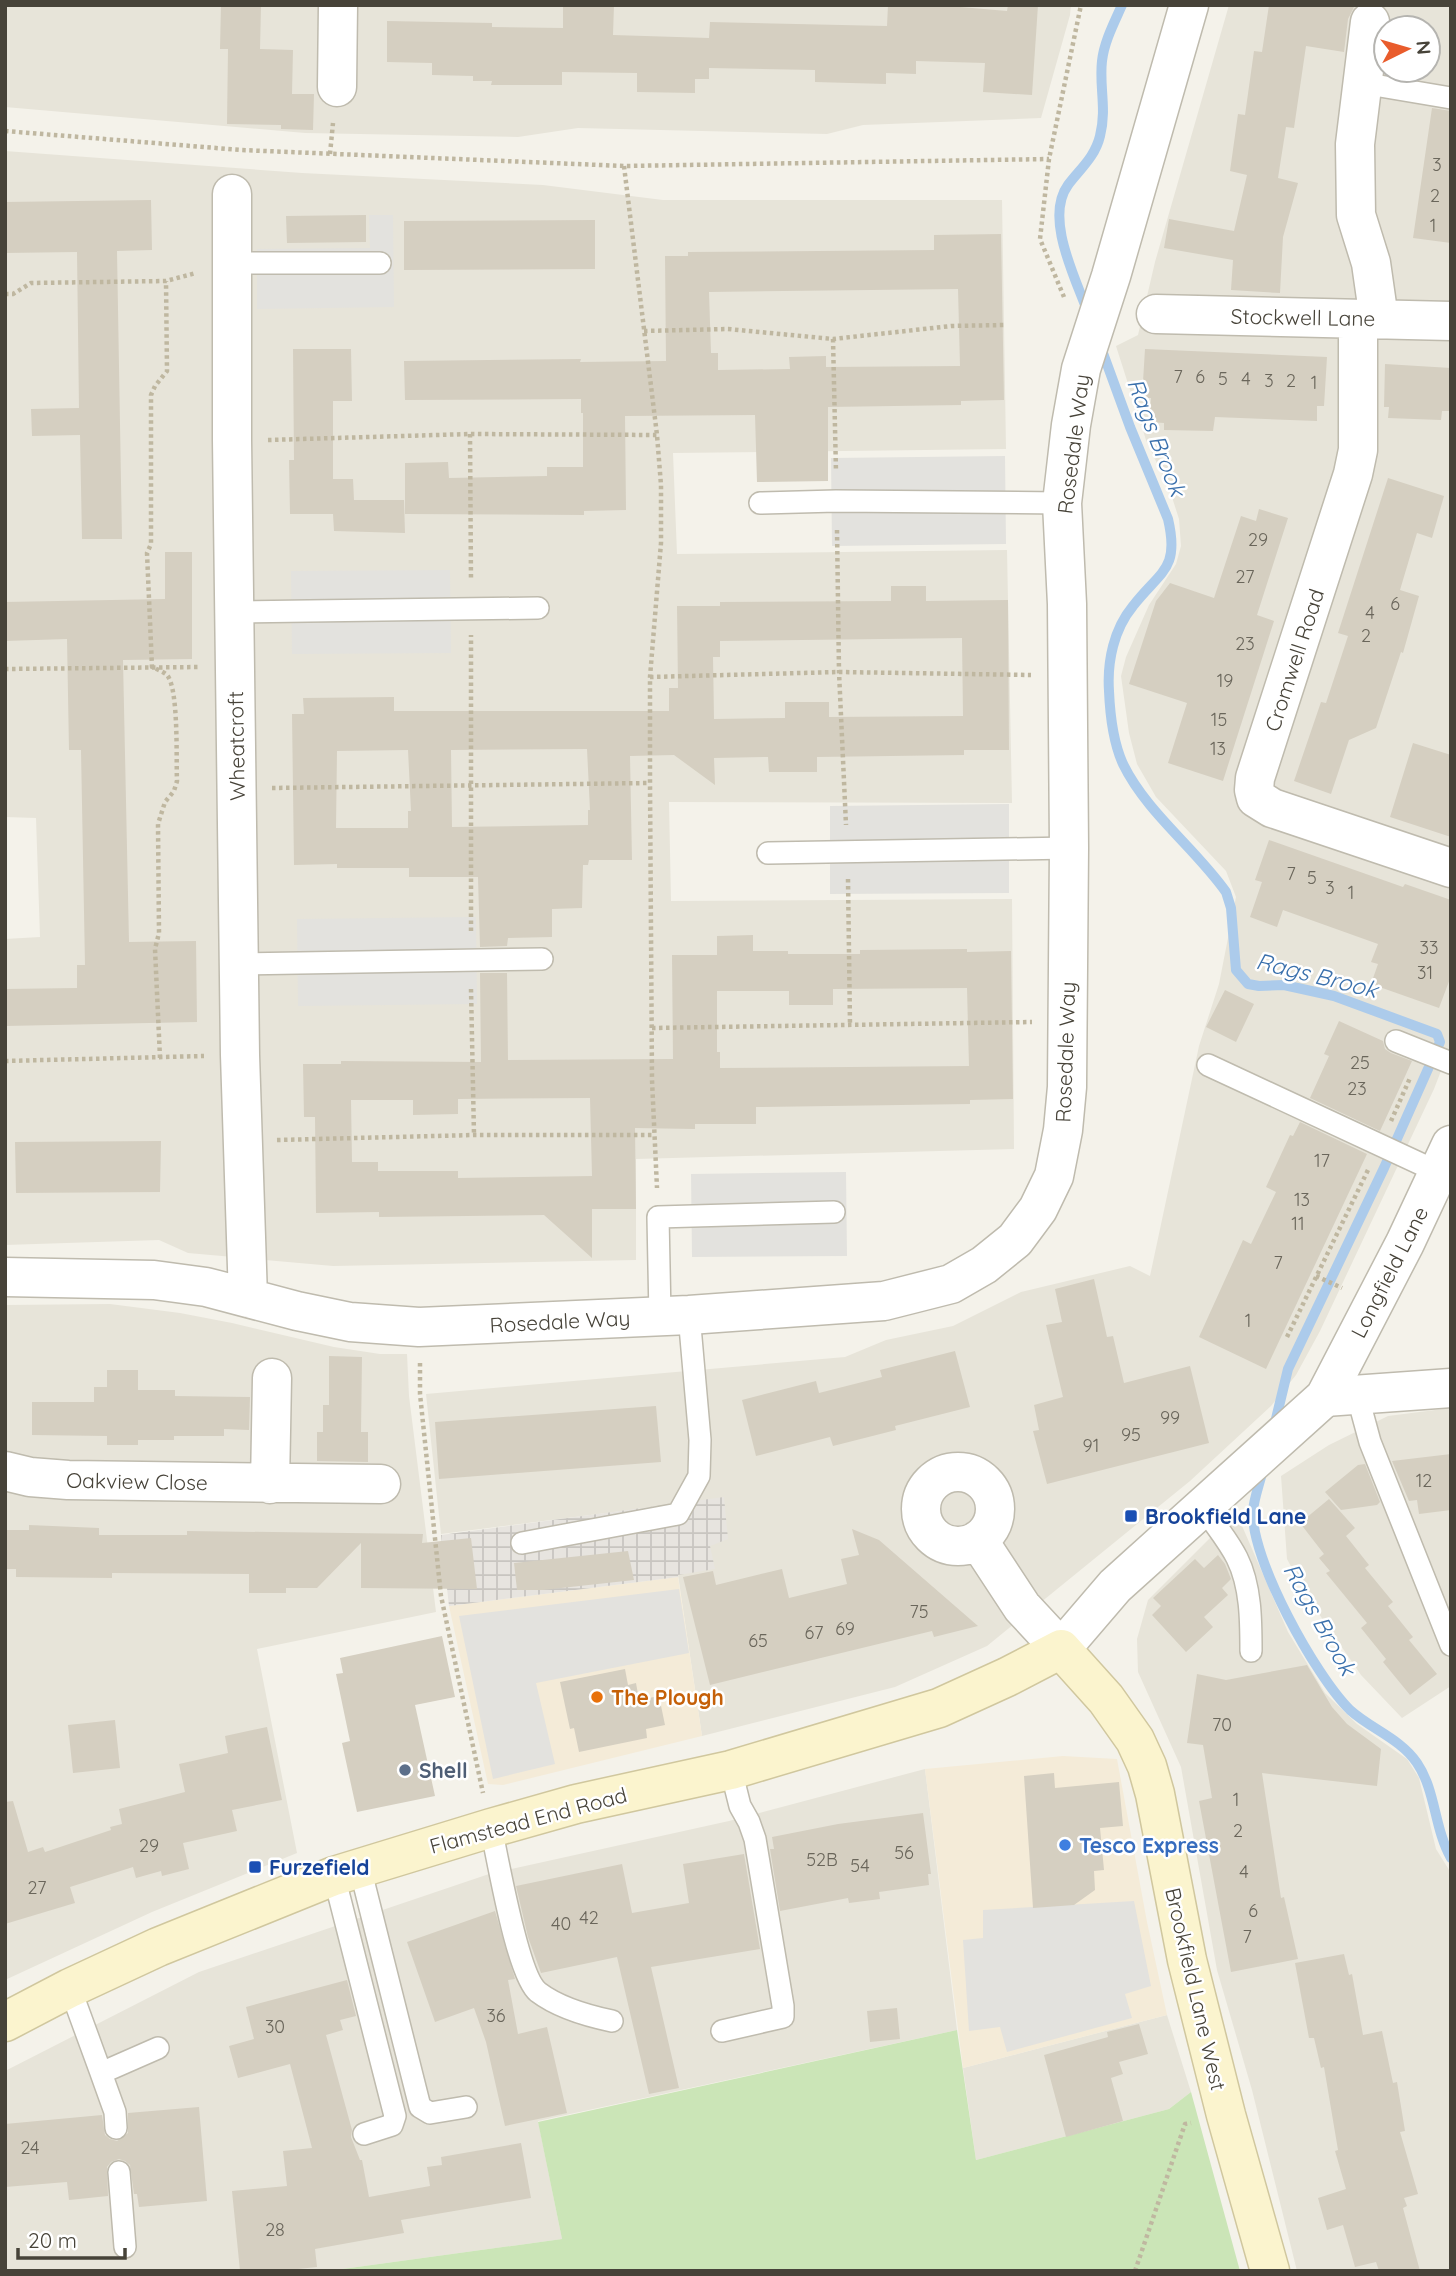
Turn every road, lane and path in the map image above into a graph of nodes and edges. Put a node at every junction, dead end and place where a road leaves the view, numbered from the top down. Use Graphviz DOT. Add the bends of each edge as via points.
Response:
graph roads {
  1 [pos="338,5"];
  2 [pos="1081,5"];
  3 [pos="1189,5"];
  4 [pos="1370,22"];
  5 [pos="1362,82"];
  6 [pos="337,87"];
  7 [pos="1451,98"];
  8 [pos="5,131"];
  9 [pos="1049,159"];
  10 [pos="624,166"];
  11 [pos="232,194"];
  12 [pos="380,262"];
  13 [pos="232,263"];
  14 [pos="166,281"];
  15 [pos="5,294"];
  16 [pos="1067,303"];
  17 [pos="1156,314"];
  18 [pos="1369,319"];
  19 [pos="1451,321"];
  20 [pos="1004,325"];
  21 [pos="644,331"];
  22 [pos="833,339"];
  23 [pos="470,434"];
  24 [pos="657,435"];
  25 [pos="232,440"];
  26 [pos="836,501"];
  27 [pos="760,503"];
  28 [pos="1062,503"];
  29 [pos="471,608"];
  30 [pos="538,608"];
  31 [pos="235,612"];
  32 [pos="152,667"];
  33 [pos="235,667"];
  34 [pos="5,669"];
  35 [pos="838,672"];
  36 [pos="1067,675"];
  37 [pos="650,677"];
  38 [pos="649,783"];
  39 [pos="470,787"];
  40 [pos="236,788"];
  41 [pos="1069,848"];
  42 [pos="848,851"];
  43 [pos="768,853"];
  44 [pos="1451,867"];
  45 [pos="542,960"];
  46 [pos="471,961"];
  47 [pos="239,964"];
  48 [pos="1068,1021"];
  49 [pos="850,1026"];
  50 [pos="652,1028"];
  51 [pos="1396,1041"];
  52 [pos="1425,1052"];
  53 [pos="240,1055"];
  54 [pos="159,1058"];
  55 [pos="5,1061"];
  56 [pos="1450,1063"];
  57 [pos="1208,1065"];
  58 [pos="474,1135"];
  59 [pos="654,1135"];
  60 [pos="242,1140"];
  61 [pos="1381,1146"];
  62 [pos="1431,1158"];
  63 [pos="834,1212"];
  64 [pos="658,1217"];
  65 [pos="5,1277"];
  66 [pos="1319,1278"];
  67 [pos="1344,1289"];
  68 [pos="248,1298"];
  69 [pos="674,1315"];
  70 [pos="419,1327"];
  71 [pos="1287,1337"];
  72 [pos="272,1378"];
  73 [pos="1451,1388"];
  74 [pos="1327,1404"];
  75 [pos="5,1471"];
  76 [pos="270,1484"];
  77 [pos="381,1484"];
  78 [pos="1203,1507"];
  79 [pos="978,1540"];
  80 [pos="522,1543"];
  81 [pos="1451,1645"];
  82 [pos="1061,1649"];
  83 [pos="1251,1651"];
  84 [pos="731,1770"];
  85 [pos="491,1828"];
  86 [pos="347,1872"];
  87 [pos="70,1988"];
  88 [pos="612,2021"];
  89 [pos="5,2022"];
  90 [pos="722,2031"];
  91 [pos="158,2049"];
  92 [pos="101,2073"];
  93 [pos="466,2107"];
  94 [pos="1226,2115"];
  95 [pos="116,2128"];
  96 [pos="364,2134"];
  97 [pos="119,2172"];
  98 [pos="125,2247"];
  99 [pos="1135,2271"];
  100 [pos="1270,2271"];
  1 -- 6 [label="street"];
  2 -- 9 [label="path"];
  3 -- 28 [label="street, Rosedale Way" via="1081,369"];
  4 -- 5 [label="street"];
  5 -- 7 [label="lane"];
  5 -- 18 [label="street" via="1355,144 1356,215 1371,263"];
  8 -- 10 [label="path" via="241,150"];
  9 -- 10 [label="path"];
  9 -- 16 [label="path" via="1040,239"];
  10 -- 21 [label="path"];
  11 -- 13 [label="street, Wheatcroft"];
  12 -- 13 [label="lane"];
  13 -- 14 [label="path"];
  13 -- 25 [label="street, Wheatcroft"];
  14 -- 15 [label="path" via="31,283"];
  14 -- 32 [label="path" via="167,371 151,396 151,544 147,553"];
  17 -- 18 [label="street, Stockwell Lane"];
  18 -- 19 [label="street, Stockwell Lane"];
  18 -- 44 [label="street, Cromwell Road" via="1353,474 1254,790 1256,798 1272,808"];
  20 -- 22 [label="path"];
  21 -- 22 [label="path" via="728,329"];
  21 -- 24 [label="path"];
  22 -- 26 [label="path"];
  23 -- 24 [label="path"];
  23 -- 25 [label="path"];
  23 -- 29 [label="path"];
  24 -- 37 [label="path" via="661,543"];
  25 -- 31 [label="street, Wheatcroft"];
  26 -- 27 [label="lane"];
  26 -- 28 [label="lane"];
  26 -- 35 [label="path"];
  28 -- 36 [label="street, Rosedale Way"];
  29 -- 30 [label="lane"];
  29 -- 31 [label="lane"];
  29 -- 39 [label="path"];
  31 -- 33 [label="street, Wheatcroft"];
  32 -- 33 [label="path"];
  32 -- 34 [label="path"];
  32 -- 54 [label="path" via="167,675 173,690 176,769 174,790 158,824 159,933 155,949"];
  33 -- 40 [label="street, Wheatcroft"];
  35 -- 36 [label="path"];
  35 -- 37 [label="path"];
  35 -- 42 [label="path"];
  36 -- 41 [label="street, Rosedale Way"];
  37 -- 38 [label="path"];
  38 -- 39 [label="path"];
  38 -- 50 [label="path"];
  39 -- 40 [label="path"];
  39 -- 46 [label="path"];
  40 -- 47 [label="street, Wheatcroft"];
  41 -- 42 [label="lane"];
  41 -- 48 [label="street, Rosedale Way"];
  42 -- 43 [label="lane"];
  42 -- 49 [label="path"];
  45 -- 46 [label="lane"];
  46 -- 47 [label="lane"];
  46 -- 58 [label="path"];
  47 -- 53 [label="street, Wheatcroft"];
  48 -- 49 [label="path"];
  48 -- 69 [label="street, Rosedale Way" via="1068,1087 1054,1176 1038,1209 1015,1240 984,1265 951,1284 884,1301"];
  49 -- 50 [label="path"];
  50 -- 59 [label="path"];
  51 -- 52 [label="lane"];
  52 -- 56 [label="lane"];
  52 -- 61 [label="path"];
  53 -- 54 [label="path"];
  53 -- 60 [label="street, Wheatcroft"];
  54 -- 55 [label="path"];
  57 -- 61 [label="lane"];
  58 -- 59 [label="path"];
  58 -- 60 [label="path"];
  59 -- 64 [label="path"];
  60 -- 68 [label="street, Wheatcroft"];
  61 -- 62 [label="lane"];
  61 -- 66 [label="path"];
  62 -- 74 [label="street, Longfield Lane" via="1405,1243"];
  63 -- 64 [label="lane"];
  64 -- 69 [label="lane"];
  65 -- 68 [label="street, Rosedale Way" via="154,1280"];
  66 -- 67 [label="path"];
  66 -- 71 [label="path"];
  68 -- 70 [label="street, Rosedale Way" via="350,1322"];
  69 -- 70 [label="street, Rosedale Way"];
  69 -- 80 [label="lane" via="700,1440 699,1476 678,1514"];
  70 -- 85 [label="path" via="420,1394 441,1596"];
  72 -- 76 [label="street"];
  73 -- 74 [label="street"];
  74 -- 78 [label="street"];
  74 -- 81 [label="lane" via="1370,1442"];
  75 -- 76 [label="street, Oakview Close" via="68,1480"];
  76 -- 77 [label="street, Oakview Close"];
  78 -- 82 [label="street" via="1115,1586"];
  78 -- 83 [label="lane" via="1237,1557 1245,1578"];
  79 -- 82 [label="street" via="1022,1607"];
  82 -- 84 [label="main road, Flamstead End Road" via="939,1708"];
  82 -- 94 [label="main road, Brookfield Lane West" via="1121,1720 1147,1766 1187,1959"];
  84 -- 85 [label="main road, Flamstead End Road"];
  84 -- 90 [label="lane" via="740,1807 755,1839 783,2017"];
  85 -- 86 [label="main road, Flamstead End Road"];
  85 -- 88 [label="lane" via="523,1968 536,1990 587,2016"];
  86 -- 87 [label="main road, Flamstead End Road" via="158,1947"];
  86 -- 93 [label="lane" via="420,2106 430,2113"];
  86 -- 96 [label="lane" via="395,2116 392,2125"];
  87 -- 89 [label="main road, Flamstead End Road"];
  87 -- 92 [label="lane"];
  91 -- 92 [label="lane"];
  92 -- 95 [label="lane"];
  94 -- 99 [label="path" via="1185,2124"];
  94 -- 100 [label="main road, Brookfield Lane West"];
  97 -- 98 [label="lane"];
}
